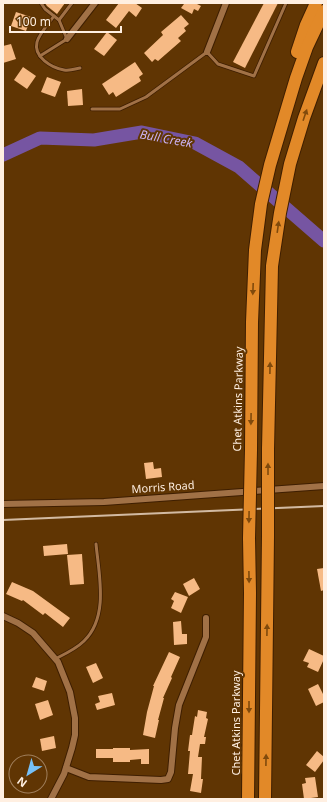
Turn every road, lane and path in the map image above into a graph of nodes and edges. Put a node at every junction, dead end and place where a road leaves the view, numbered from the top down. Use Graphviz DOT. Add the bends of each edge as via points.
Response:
graph roads {
  1 [pos="41,3"];
  2 [pos="72,3"];
  3 [pos="95,3"];
  4 [pos="226,3"];
  5 [pos="286,3"];
  6 [pos="316,3"];
  7 [pos="324,11"];
  8 [pos="54,16"];
  9 [pos="59,20"];
  10 [pos="67,39"];
  11 [pos="207,52"];
  12 [pos="40,56"];
  13 [pos="324,63"];
  14 [pos="80,68"];
  15 [pos="92,109"];
  16 [pos="276,135"];
  17 [pos="324,486"];
  18 [pos="3,504"];
  19 [pos="96,544"];
  20 [pos="3,616"];
  21 [pos="206,618"];
  22 [pos="55,660"];
  23 [pos="66,768"];
  24 [pos="51,799"];
  25 [pos="248,799"];
  26 [pos="266,799"];
  1 -- 8 [label="lane"];
  2 -- 9 [label="lane"];
  3 -- 10 [label="street"];
  4 -- 11 [label="street"];
  5 -- 11 [label="lane" via="254,76 218,64"];
  6 -- 16 [label="highway" via="286,86"];
  7 -- 16 [label="highway" via="300,66"];
  8 -- 9 [label="lane"];
  8 -- 12 [label="lane" via="36,43 36,50"];
  9 -- 10 [label="lane"];
  10 -- 12 [label="lane"];
  11 -- 15 [label="lane" via="146,97 120,110"];
  12 -- 14 [label="lane" via="64,70"];
  26 -- 13 [label="highway, one-way, bridge" via="272,266 290,164"];
  16 -- 25 [label="highway, Chet Atkins Parkway, one-way, bridge" via="270,144 255,250 249,538"];
  17 -- 18 [label="street, Morris Road" via="104,502"];
  19 -- 22 [label="lane" via="99,615 85,640"];
  20 -- 22 [label="street" via="33,633"];
  21 -- 23 [label="street" via="206,637 179,706 168,779 89,777"];
  22 -- 23 [label="street" via="70,692 75,718 75,735"];
  23 -- 24 [label="street"];
}
